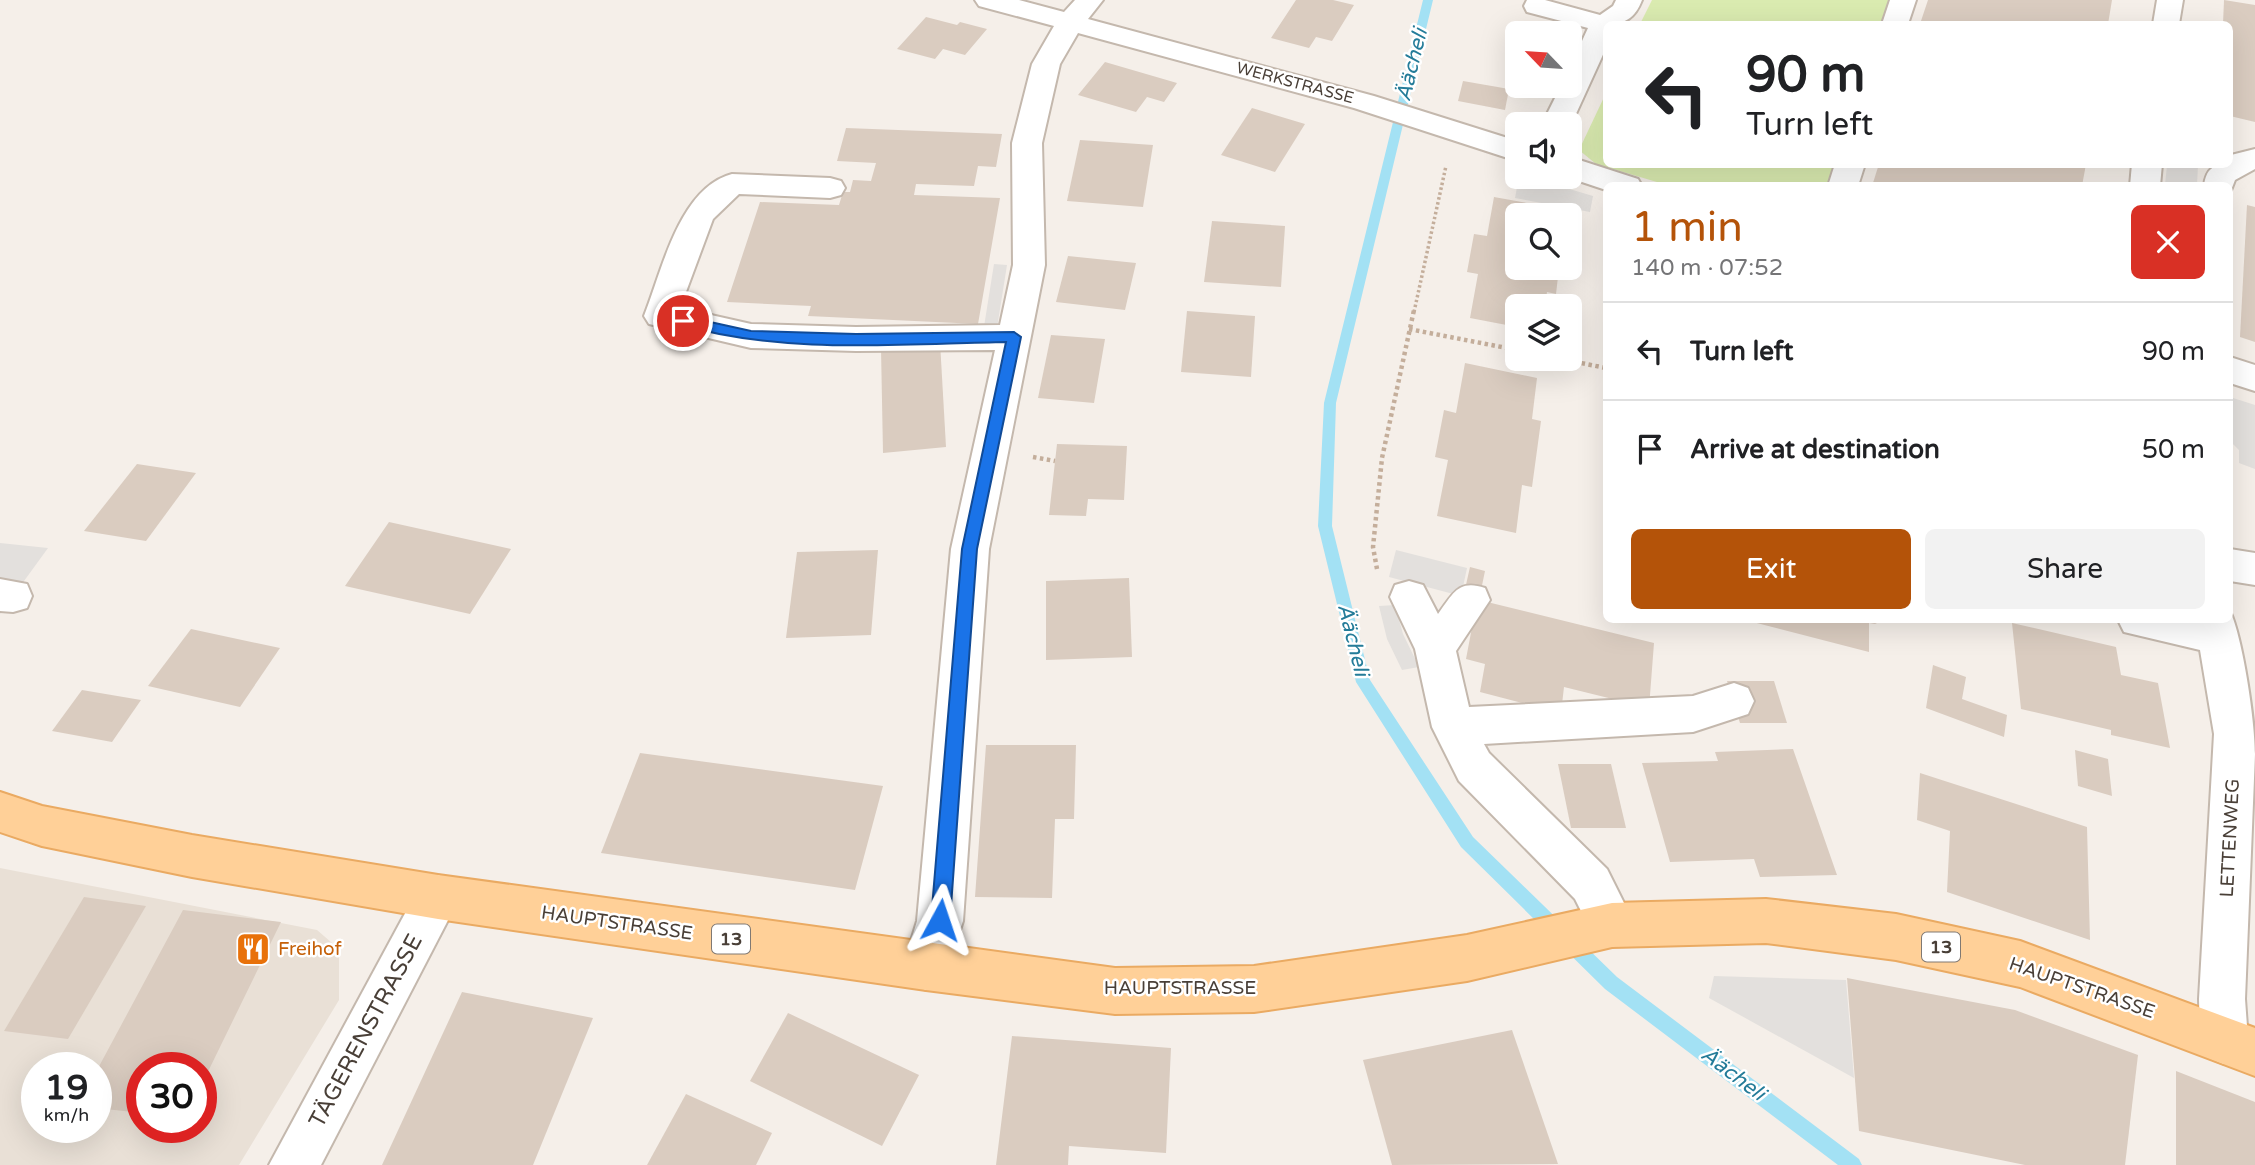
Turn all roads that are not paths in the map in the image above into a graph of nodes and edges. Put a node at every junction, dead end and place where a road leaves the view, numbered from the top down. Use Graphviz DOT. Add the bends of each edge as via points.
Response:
graph roads {
  1 [pos="988,0"];
  2 [pos="1090,0"];
  3 [pos="1629,0"];
  4 [pos="1903,0"];
  5 [pos="2170,0"];
  6 [pos="1537,6"];
  7 [pos="1608,21"];
  8 [pos="1896,21"];
  9 [pos="2166,21"];
  10 [pos="1070,22"];
  11 [pos="1603,24"];
  12 [pos="1603,26"];
  13 [pos="1563,112"];
  14 [pos="1505,146"];
  15 [pos="2255,159"];
  16 [pos="2233,168"];
  17 [pos="2233,168"];
  18 [pos="1582,171"];
  19 [pos="1615,182"];
  20 [pos="2219,182"];
  21 [pos="830,188"];
  22 [pos="1014,337"];
  23 [pos="2233,371"];
  24 [pos="2255,378"];
  25 [pos="2233,565"];
  26 [pos="2255,569"];
  27 [pos="1409,597"];
  28 [pos="1471,600"];
  29 [pos="2167,623"];
  30 [pos="2216,628"];
  31 [pos="1435,648"];
  32 [pos="1734,701"];
  33 [pos="2244,717"];
  34 [pos="1453,727"];
  35 [pos="0,812"];
  36 [pos="438,897"];
  37 [pos="1612,925"];
  38 [pos="926,967"];
  39 [pos="2240,1046"];
  40 [pos="294,1165"];
  1 -- 10 [label="street, WERKSTRASSE"];
  2 -- 10 [label="street"];
  3 -- 7 [label="street" via="1625,10"];
  4 -- 8 [label="street"];
  5 -- 9 [label="street"];
  6 -- 11 [label="street"];
  10 -- 14 [label="street, WERKSTRASSE" via="1364,102"];
  10 -- 22 [label="street" via="1046,64 1027,143 1029,265"];
  12 -- 13 [label="street"];
  15 -- 16 [label="street"];
  17 -- 20 [label="street" via="2220,176"];
  18 -- 19 [label="street"];
  21 -- 22 [label="street" via="732,184 699,214 661,316 751,336"];
  22 -- 38 [label="street" via="970,549 940,920"];
  23 -- 24 [label="street"];
  25 -- 26 [label="street"];
  27 -- 31 [label="street"];
  28 -- 31 [label="street"];
  29 -- 30 [label="street, LETTENWEG"];
  30 -- 33 [label="street, LETTENWEG"];
  31 -- 34 [label="street"];
  32 -- 34 [label="street" via="1693,714"];
  33 -- 39 [label="street, LETTENWEG" via="2234,783 2222,999"];
  34 -- 37 [label="street" via="1474,767 1591,884"];
  35 -- 36 [label="main road, HAUPTSTRASSE / 13" via="42,826 192,856"];
  36 -- 38 [label="main road, HAUPTSTRASSE / 13"];
  36 -- 40 [label="street, TÄGERENSTRASSE"];
  37 -- 38 [label="main road, HAUPTSTRASSE / 13" via="1467,958 1254,989 1115,991"];
  37 -- 39 [label="main road, HAUPTSTRASSE / 13" via="1766,921 1896,937 2020,964"];
}
